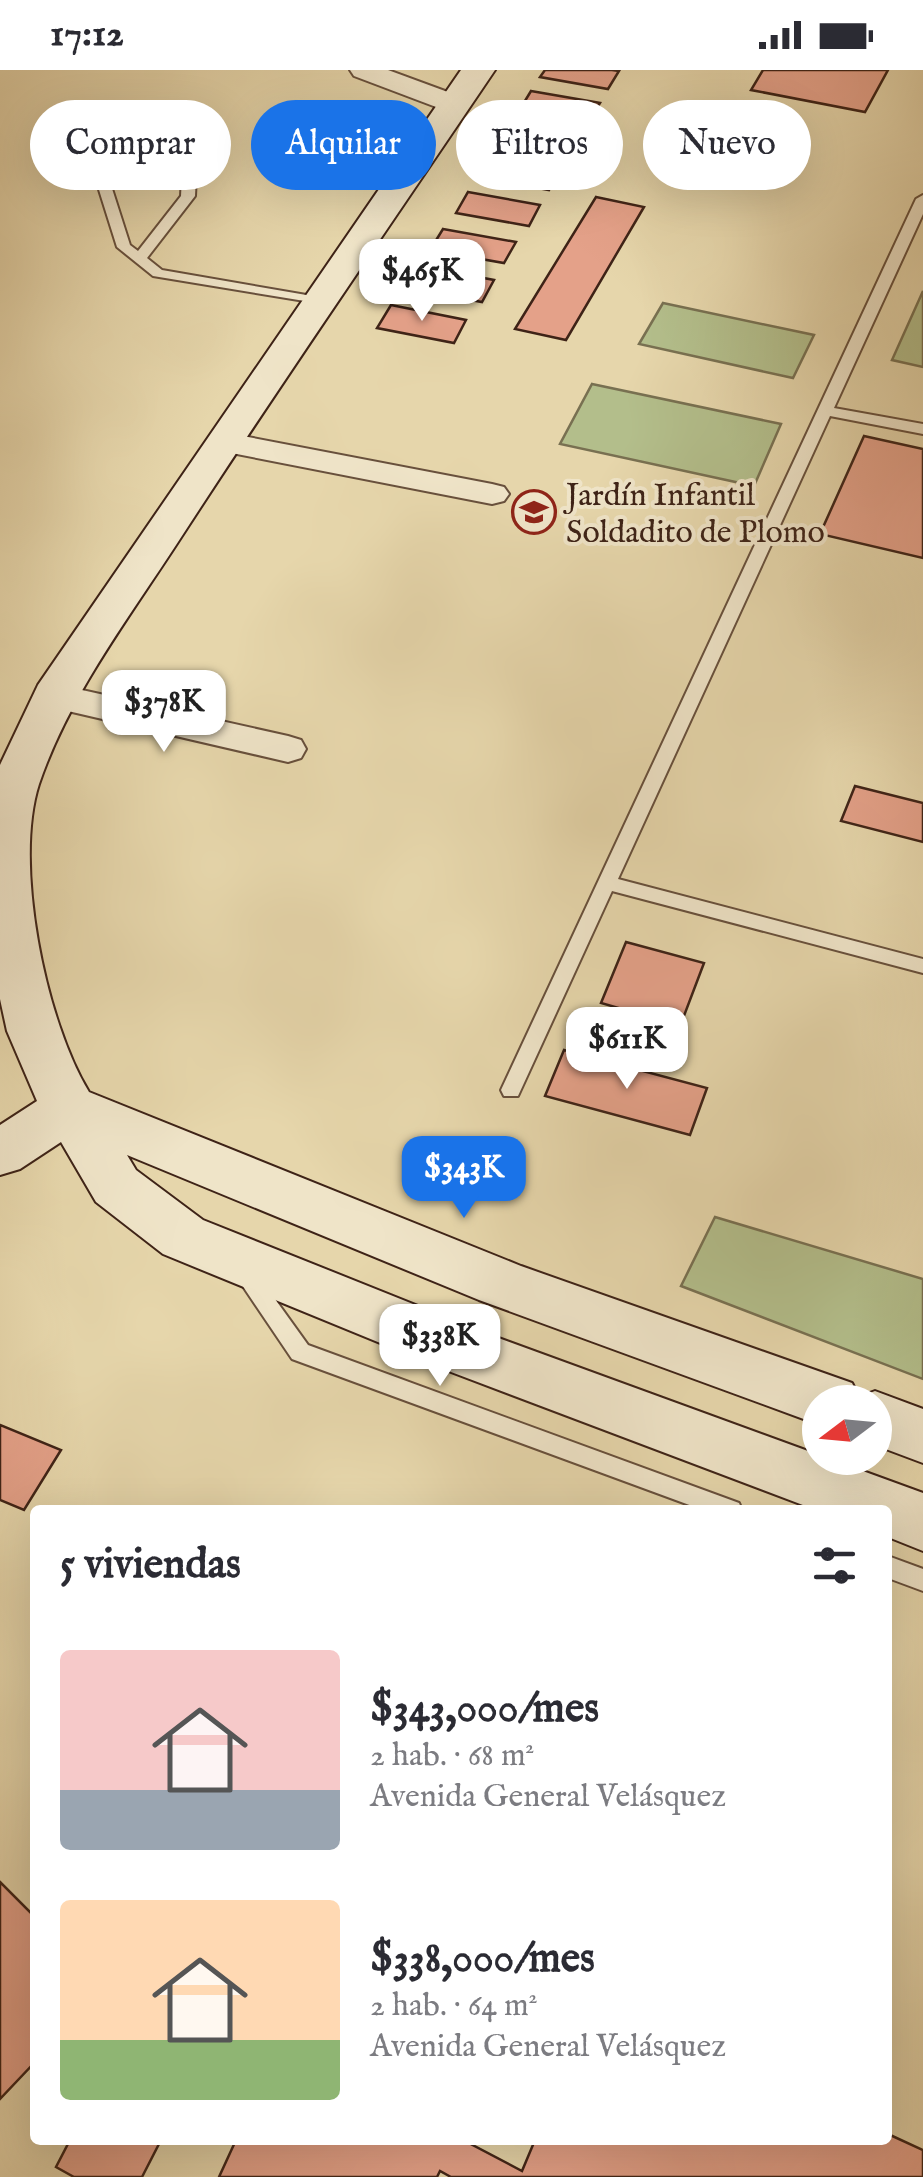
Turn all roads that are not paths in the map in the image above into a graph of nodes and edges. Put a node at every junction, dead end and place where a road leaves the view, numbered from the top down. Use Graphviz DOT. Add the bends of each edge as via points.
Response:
graph roads {
  1 [pos="362,70"];
  2 [pos="466,87"];
  3 [pos="105,190"];
  4 [pos="188,190"];
  5 [pos="923,198"];
  6 [pos="139,259"];
  7 [pos="318,302"];
  8 [pos="825,411"];
  9 [pos="923,429"];
  10 [pos="222,442"];
  11 [pos="492,494"];
  12 [pos="55,696"];
  13 [pos="288,749"];
  14 [pos="607,883"];
  15 [pos="923,966"];
  16 [pos="510,1090"];
  17 [pos="70,1108"];
  18 [pos="0,1153"];
  19 [pos="235,1259"];
  20 [pos="802,1392"];
  21 [pos="892,1424"];
  22 [pos="923,1436"];
  23 [pos="717,1505"];
  24 [pos="877,1505"];
  25 [pos="892,1510"];
  26 [pos="923,1522"];
  27 [pos="892,1568"];
  28 [pos="923,1580"];
  1 -- 2 [label="street"];
  2 -- 7 [label="main road"];
  3 -- 6 [label="lane" via="124,247"];
  4 -- 6 [label="lane"];
  5 -- 8 [label="lane"];
  6 -- 7 [label="lane" via="158,273"];
  7 -- 10 [label="main road"];
  8 -- 9 [label="lane"];
  8 -- 14 [label="lane"];
  10 -- 11 [label="street"];
  10 -- 12 [label="main road"];
  12 -- 13 [label="street"];
  12 -- 17 [label="main road" via="14,787 6,854 8,922 34,1032"];
  14 -- 15 [label="lane"];
  14 -- 16 [label="lane"];
  17 -- 18 [label="main road"];
  17 -- 19 [label="main road" via="116,1186 183,1237"];
  17 -- 20 [label="main road" via="500,1283"];
  19 -- 23 [label="lane" via="300,1352"];
  19 -- 24 [label="main road"];
  21 -- 22 [label="main road"];
  25 -- 26 [label="main road"];
  27 -- 28 [label="lane"];
}
